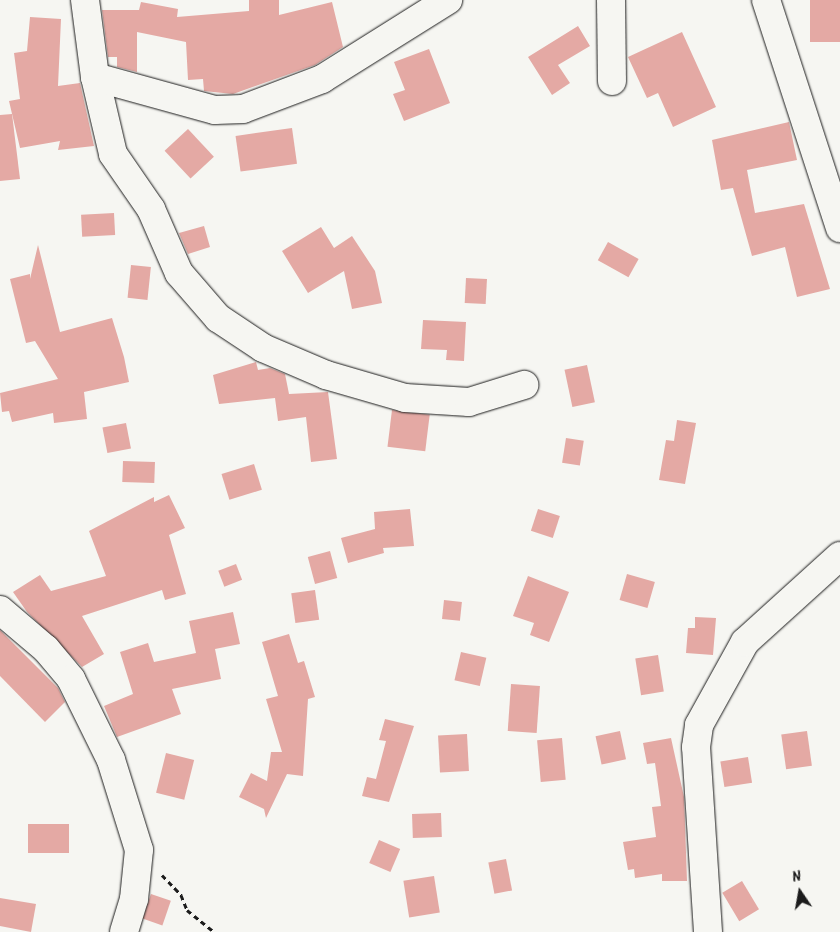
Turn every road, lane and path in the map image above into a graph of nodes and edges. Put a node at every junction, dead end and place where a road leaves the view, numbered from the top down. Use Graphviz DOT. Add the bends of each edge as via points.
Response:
graph roads {
  1 [pos="85,0"];
  2 [pos="448,0"];
  3 [pos="611,0"];
  4 [pos="766,0"];
  5 [pos="95,77"];
  6 [pos="612,81"];
  7 [pos="840,228"];
  8 [pos="524,385"];
  9 [pos="840,556"];
  10 [pos="0,610"];
  11 [pos="140,869"];
  12 [pos="124,932"];
  13 [pos="214,932"];
  14 [pos="708,932"];
  1 -- 5 [label="street"];
  2 -- 5 [label="street" via="322,79 243,109 215,110"];
  3 -- 6 [label="street"];
  4 -- 7 [label="street"];
  5 -- 8 [label="street" via="113,154 151,208 179,273 218,318 263,348 326,375 405,398 468,402"];
  9 -- 14 [label="street" via="745,642 699,725 696,747"];
  10 -- 11 [label="street" via="46,649 87,709 125,796"];
  11 -- 12 [label="street"];
  11 -- 13 [label="path" via="167,876 187,910"];
}
